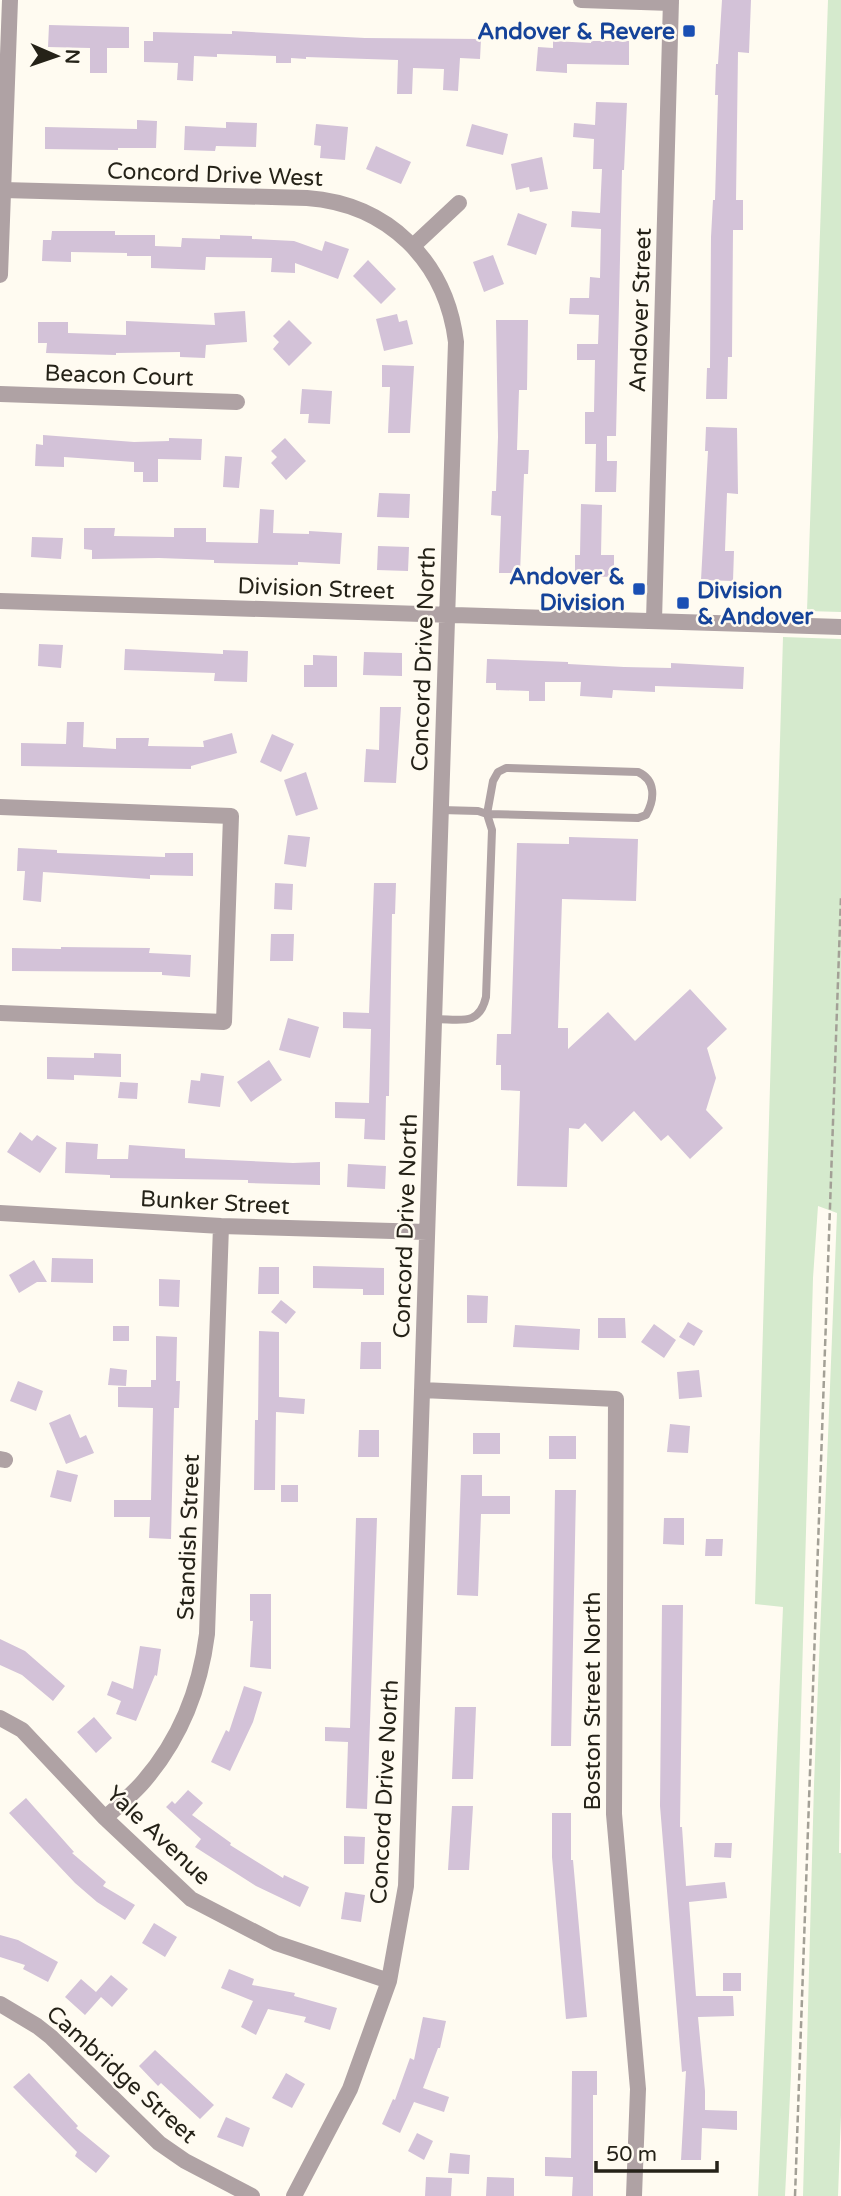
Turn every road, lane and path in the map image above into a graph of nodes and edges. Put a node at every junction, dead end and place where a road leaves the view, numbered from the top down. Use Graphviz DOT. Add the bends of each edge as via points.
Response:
graph roads {
  1 [pos="10,0"];
  2 [pos="581,0"];
  3 [pos="671,1"];
  4 [pos="3,190"];
  5 [pos="459,203"];
  6 [pos="413,246"];
  7 [pos="0,275"];
  8 [pos="0,394"];
  9 [pos="237,402"];
  10 [pos="0,601"];
  11 [pos="447,615"];
  12 [pos="654,621"];
  13 [pos="841,627"];
  14 [pos="0,807"];
  15 [pos="441,810"];
  16 [pos="487,814"];
  17 [pos="841,896"];
  18 [pos="0,1013"];
  19 [pos="434,1018"];
  20 [pos="0,1213"];
  21 [pos="221,1226"];
  22 [pos="427,1233"];
  23 [pos="422,1390"];
  24 [pos="0,1718"];
  25 [pos="105,1818"];
  26 [pos="389,1981"];
  27 [pos="0,2004"];
  28 [pos="252,2196"];
  29 [pos="295,2196"];
  30 [pos="634,2196"];
  31 [pos="794,2196"];
  1 -- 4 [label="street"];
  2 -- 3 [label="street"];
  3 -- 12 [label="street, Andover Street"];
  4 -- 6 [label="street, Concord Drive West" via="328,200 372,214"];
  4 -- 7 [label="street"];
  5 -- 6 [label="street"];
  6 -- 11 [label="street, Concord Drive North" via="440,284 456,342"];
  8 -- 9 [label="street, Beacon Court"];
  10 -- 11 [label="street, Division Street"];
  11 -- 12 [label="street, Division Street"];
  11 -- 15 [label="street, Concord Drive North"];
  12 -- 13 [label="street, Division Street"];
  14 -- 18 [label="street" via="232,816 224,1022"];
  15 -- 16 [label="lane"];
  15 -- 19 [label="street, Concord Drive North"];
  16 -- 16 [label="lane" via="638,818 652,805 653,786 648,776 638,772 506,768 493,781"];
  16 -- 19 [label="lane" via="492,830 486,997 476,1017"];
  17 -- 31 [label="path"];
  19 -- 22 [label="street, Concord Drive North"];
  20 -- 21 [label="street, Bunker Street"];
  21 -- 22 [label="street, Bunker Street"];
  21 -- 25 [label="street, Standish Street" via="204,1660 177,1735 143,1783"];
  22 -- 23 [label="street, Concord Drive North"];
  23 -- 26 [label="street, Concord Drive North" via="406,1886"];
  23 -- 30 [label="street, Boston Street North" via="617,1399 614,1814 638,2089"];
  24 -- 25 [label="street, Yale Avenue" via="22,1730"];
  25 -- 26 [label="street, Yale Avenue" via="191,1899 276,1943"];
  26 -- 29 [label="street, Concord Drive North" via="350,2089"];
  27 -- 28 [label="street, Cambridge Street" via="51,2037 159,2143"];
}
